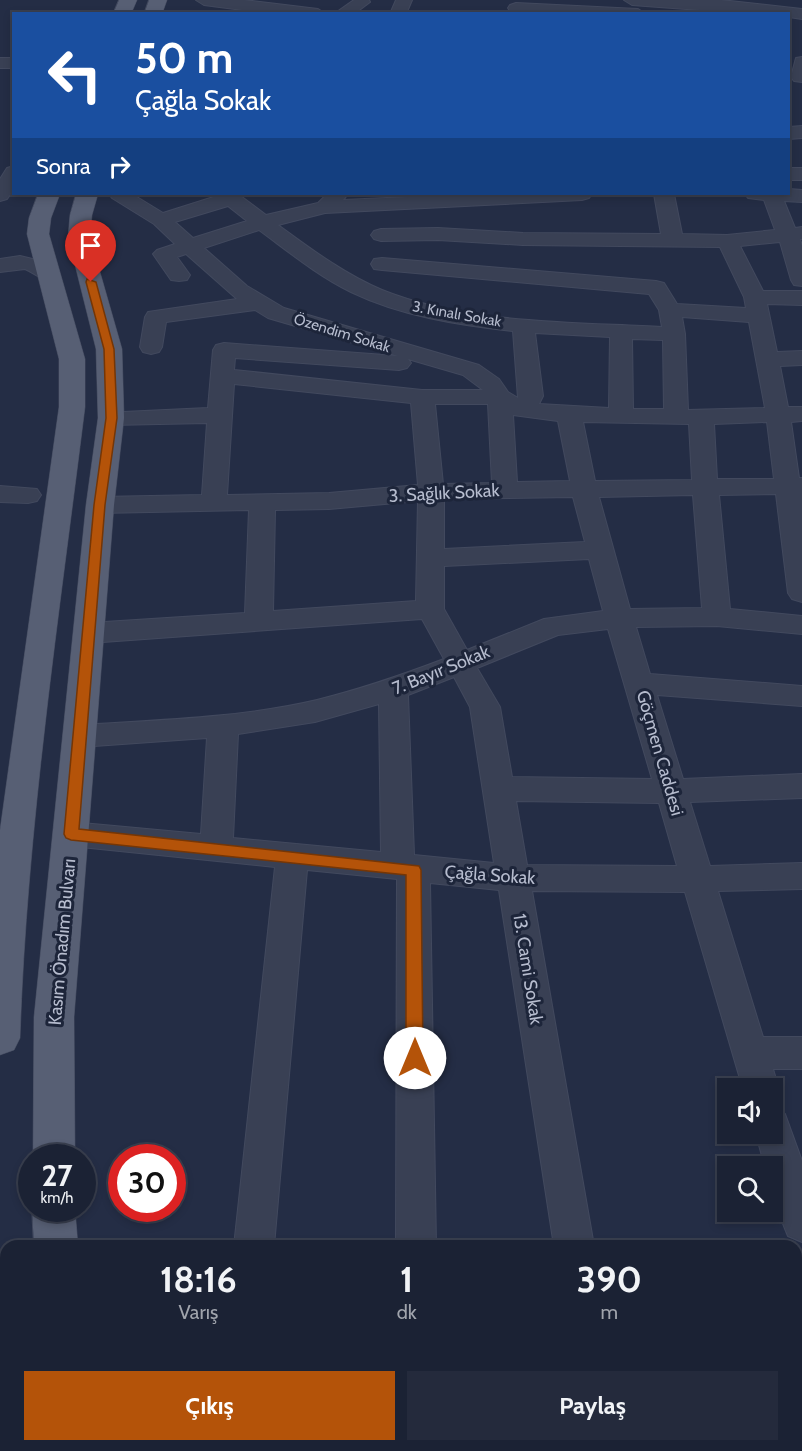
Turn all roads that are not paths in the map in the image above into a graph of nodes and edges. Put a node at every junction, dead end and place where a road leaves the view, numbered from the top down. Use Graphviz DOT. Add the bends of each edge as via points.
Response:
graph roads {
  1 [pos="204,0"];
  2 [pos="362,2"];
  3 [pos="713,2"];
  4 [pos="640,4"];
  5 [pos="516,7"];
  6 [pos="761,7"];
  7 [pos="236,9"];
  8 [pos="286,12"];
  9 [pos="345,12"];
  10 [pos="802,14"];
  11 [pos="12,175"];
  12 [pos="0,194"];
  13 [pos="48,195"];
  14 [pos="87,195"];
  15 [pos="121,195"];
  16 [pos="563,195"];
  17 [pos="664,195"];
  18 [pos="772,195"];
  19 [pos="786,195"];
  20 [pos="232,196"];
  21 [pos="802,196"];
  22 [pos="331,200"];
  23 [pos="378,205"];
  24 [pos="161,220"];
  25 [pos="264,222"];
  26 [pos="38,234"];
  27 [pos="795,234"];
  28 [pos="381,235"];
  29 [pos="673,241"];
  30 [pos="727,241"];
  31 [pos="190,247"];
  32 [pos="0,254"];
  33 [pos="382,264"];
  34 [pos="0,266"];
  35 [pos="49,275"];
  36 [pos="179,275"];
  37 [pos="802,280"];
  38 [pos="374,295"];
  39 [pos="802,298"];
  40 [pos="258,303"];
  41 [pos="757,306"];
  42 [pos="670,310"];
  43 [pos="523,324"];
  44 [pos="621,330"];
  45 [pos="674,334"];
  46 [pos="150,347"];
  47 [pos="408,353"];
  48 [pos="802,358"];
  49 [pos="767,360"];
  50 [pos="222,376"];
  51 [pos="422,398"];
  52 [pos="510,403"];
  53 [pos="790,414"];
  54 [pos="219,415"];
  55 [pos="569,415"];
  56 [pos="621,416"];
  57 [pos="689,417"];
  58 [pos="111,418"];
  59 [pos="795,486"];
  60 [pos="705,487"];
  61 [pos="584,489"];
  62 [pos="505,490"];
  63 [pos="431,492"];
  64 [pos="0,494"];
  65 [pos="28,495"];
  66 [pos="214,502"];
  67 [pos="262,502"];
  68 [pos="100,505"];
  69 [pos="601,550"];
  70 [pos="430,558"];
  71 [pos="802,593"];
  72 [pos="430,609"];
  73 [pos="717,617"];
  74 [pos="619,618"];
  75 [pos="259,622"];
  76 [pos="802,625"];
  77 [pos="89,633"];
  78 [pos="458,662"];
  79 [pos="639,683"];
  80 [pos="393,690"];
  81 [pos="802,696"];
  82 [pos="223,726"];
  83 [pos="80,736"];
  84 [pos="802,786"];
  85 [pos="498,789"];
  86 [pos="671,791"];
  87 [pos="71,834"];
  88 [pos="216,848"];
  89 [pos="292,856"];
  90 [pos="406,868"];
  91 [pos="802,876"];
  92 [pos="513,878"];
  93 [pos="697,879"];
  94 [pos="2,950"];
  95 [pos="0,1038"];
  96 [pos="750,1053"];
  97 [pos="802,1053"];
  98 [pos="758,1078"];
  99 [pos="54,1144"];
  100 [pos="778,1144"];
  101 [pos="54,1222"];
  102 [pos="802,1223"];
  103 [pos="56,1240"];
  104 [pos="256,1240"];
  105 [pos="416,1240"];
  106 [pos="573,1240"];
  1 -- 7 [label="street"];
  2 -- 9 [label="street"];
  3 -- 4 [label="street"];
  3 -- 6 [label="street"];
  4 -- 5 [label="street"];
  6 -- 10 [label="street"];
  7 -- 8 [label="street"];
  11 -- 12 [label="street"];
  13 -- 26 [label="main road"];
  14 -- 58 [label="main road, Kasım Önadım Bulvarı" via="79,237 109,349"];
  15 -- 24 [label="street, Özendim Sokak"];
  16 -- 23 [label="street"];
  17 -- 29 [label="street"];
  18 -- 27 [label="street"];
  19 -- 21 [label="street"];
  20 -- 24 [label="street"];
  20 -- 25 [label="street, 3. Kınalı Sokak"];
  22 -- 23 [label="street"];
  22 -- 25 [label="street"];
  23 -- 28 [label="street"];
  24 -- 31 [label="street, Özendim Sokak"];
  25 -- 31 [label="street"];
  25 -- 38 [label="street, 3. Kınalı Sokak" via="293,246"];
  26 -- 32 [label="street"];
  26 -- 35 [label="main road"];
  27 -- 30 [label="street"];
  27 -- 37 [label="street"];
  28 -- 29 [label="street"];
  28 -- 33 [label="street"];
  29 -- 30 [label="street"];
  30 -- 41 [label="street"];
  31 -- 36 [label="street" via="164,254"];
  31 -- 40 [label="street, Özendim Sokak"];
  33 -- 38 [label="street"];
  33 -- 42 [label="street" via="656,288"];
  34 -- 35 [label="street" via="32,263"];
  35 -- 94 [label="main road" via="72,359 72,407"];
  38 -- 43 [label="street, 3. Kınalı Sokak" via="484,321"];
  39 -- 41 [label="street"];
  40 -- 46 [label="street" via="156,317"];
  40 -- 47 [label="street, Özendim Sokak" via="276,314"];
  41 -- 42 [label="street"];
  41 -- 49 [label="street"];
  42 -- 45 [label="street"];
  43 -- 44 [label="street, 3. Kınalı Sokak"];
  43 -- 52 [label="street" via="531,396 527,404"];
  44 -- 45 [label="street, 3. Kınalı Sokak"];
  44 -- 56 [label="street"];
  45 -- 57 [label="street"];
  47 -- 50 [label="street" via="401,363 224,350"];
  47 -- 52 [label="street, Özendim Sokak" via="471,370"];
  48 -- 49 [label="street"];
  49 -- 53 [label="street"];
  50 -- 51 [label="street"];
  50 -- 54 [label="street"];
  51 -- 52 [label="street"];
  51 -- 63 [label="street"];
  52 -- 55 [label="street"];
  52 -- 62 [label="street"];
  53 -- 57 [label="street"];
  53 -- 59 [label="street"];
  54 -- 58 [label="street"];
  54 -- 66 [label="street"];
  55 -- 56 [label="street"];
  55 -- 61 [label="street, Göçmen Caddesi"];
  56 -- 57 [label="street"];
  57 -- 60 [label="street"];
  58 -- 68 [label="main road, Kasım Önadım Bulvarı"];
  59 -- 60 [label="street, 3. Sağlık Sokak"];
  59 -- 71 [label="street"];
  60 -- 61 [label="street, 3. Sağlık Sokak"];
  60 -- 73 [label="street"];
  61 -- 62 [label="street, 3. Sağlık Sokak"];
  61 -- 69 [label="street, Göçmen Caddesi"];
  62 -- 63 [label="street, 3. Sağlık Sokak"];
  63 -- 67 [label="street, 3. Sağlık Sokak"];
  63 -- 70 [label="street"];
  64 -- 65 [label="street"];
  66 -- 67 [label="street, 3. Sağlık Sokak"];
  66 -- 68 [label="street, 3. Sağlık Sokak"];
  67 -- 75 [label="street"];
  68 -- 77 [label="main road, Kasım Önadım Bulvarı"];
  69 -- 70 [label="street"];
  69 -- 74 [label="street, Göçmen Caddesi"];
  70 -- 72 [label="street"];
  72 -- 75 [label="street"];
  72 -- 78 [label="street, 13. Cami Sokak"];
  73 -- 74 [label="street, 7. Bayır Sokak"];
  73 -- 76 [label="street, 7. Bayır Sokak"];
  74 -- 78 [label="street, 7. Bayır Sokak" via="554,626"];
  74 -- 79 [label="street, Göçmen Caddesi"];
  75 -- 77 [label="street"];
  77 -- 83 [label="main road, Kasım Önadım Bulvarı"];
  78 -- 80 [label="street, 7. Bayır Sokak"];
  78 -- 85 [label="street, 13. Cami Sokak" via="484,707"];
  79 -- 81 [label="street"];
  79 -- 86 [label="street, Göçmen Caddesi"];
  80 -- 82 [label="street, 7. Bayır Sokak" via="315,711"];
  80 -- 90 [label="street"];
  82 -- 83 [label="street, 7. Bayır Sokak"];
  82 -- 88 [label="street"];
  83 -- 87 [label="main road, Kasım Önadım Bulvarı"];
  84 -- 86 [label="street"];
  85 -- 86 [label="street"];
  85 -- 92 [label="street, 13. Cami Sokak"];
  86 -- 93 [label="street, Göçmen Caddesi"];
  87 -- 88 [label="street, Çağla Sokak"];
  87 -- 99 [label="main road, Kasım Önadım Bulvarı" via="54,1017"];
  88 -- 89 [label="street, Çağla Sokak"];
  89 -- 90 [label="street, Çağla Sokak"];
  89 -- 104 [label="street"];
  90 -- 92 [label="street, Çağla Sokak"];
  90 -- 105 [label="street"];
  91 -- 93 [label="street, Çağla Sokak"];
  92 -- 93 [label="street, Çağla Sokak"];
  92 -- 106 [label="street, 13. Cami Sokak"];
  93 -- 96 [label="street, Göçmen Caddesi"];
  94 -- 95 [label="main road"];
  96 -- 97 [label="street"];
  96 -- 98 [label="street, Göçmen Caddesi"];
  100 -- 102 [label="street"];
  101 -- 103 [label="main road"];
}
